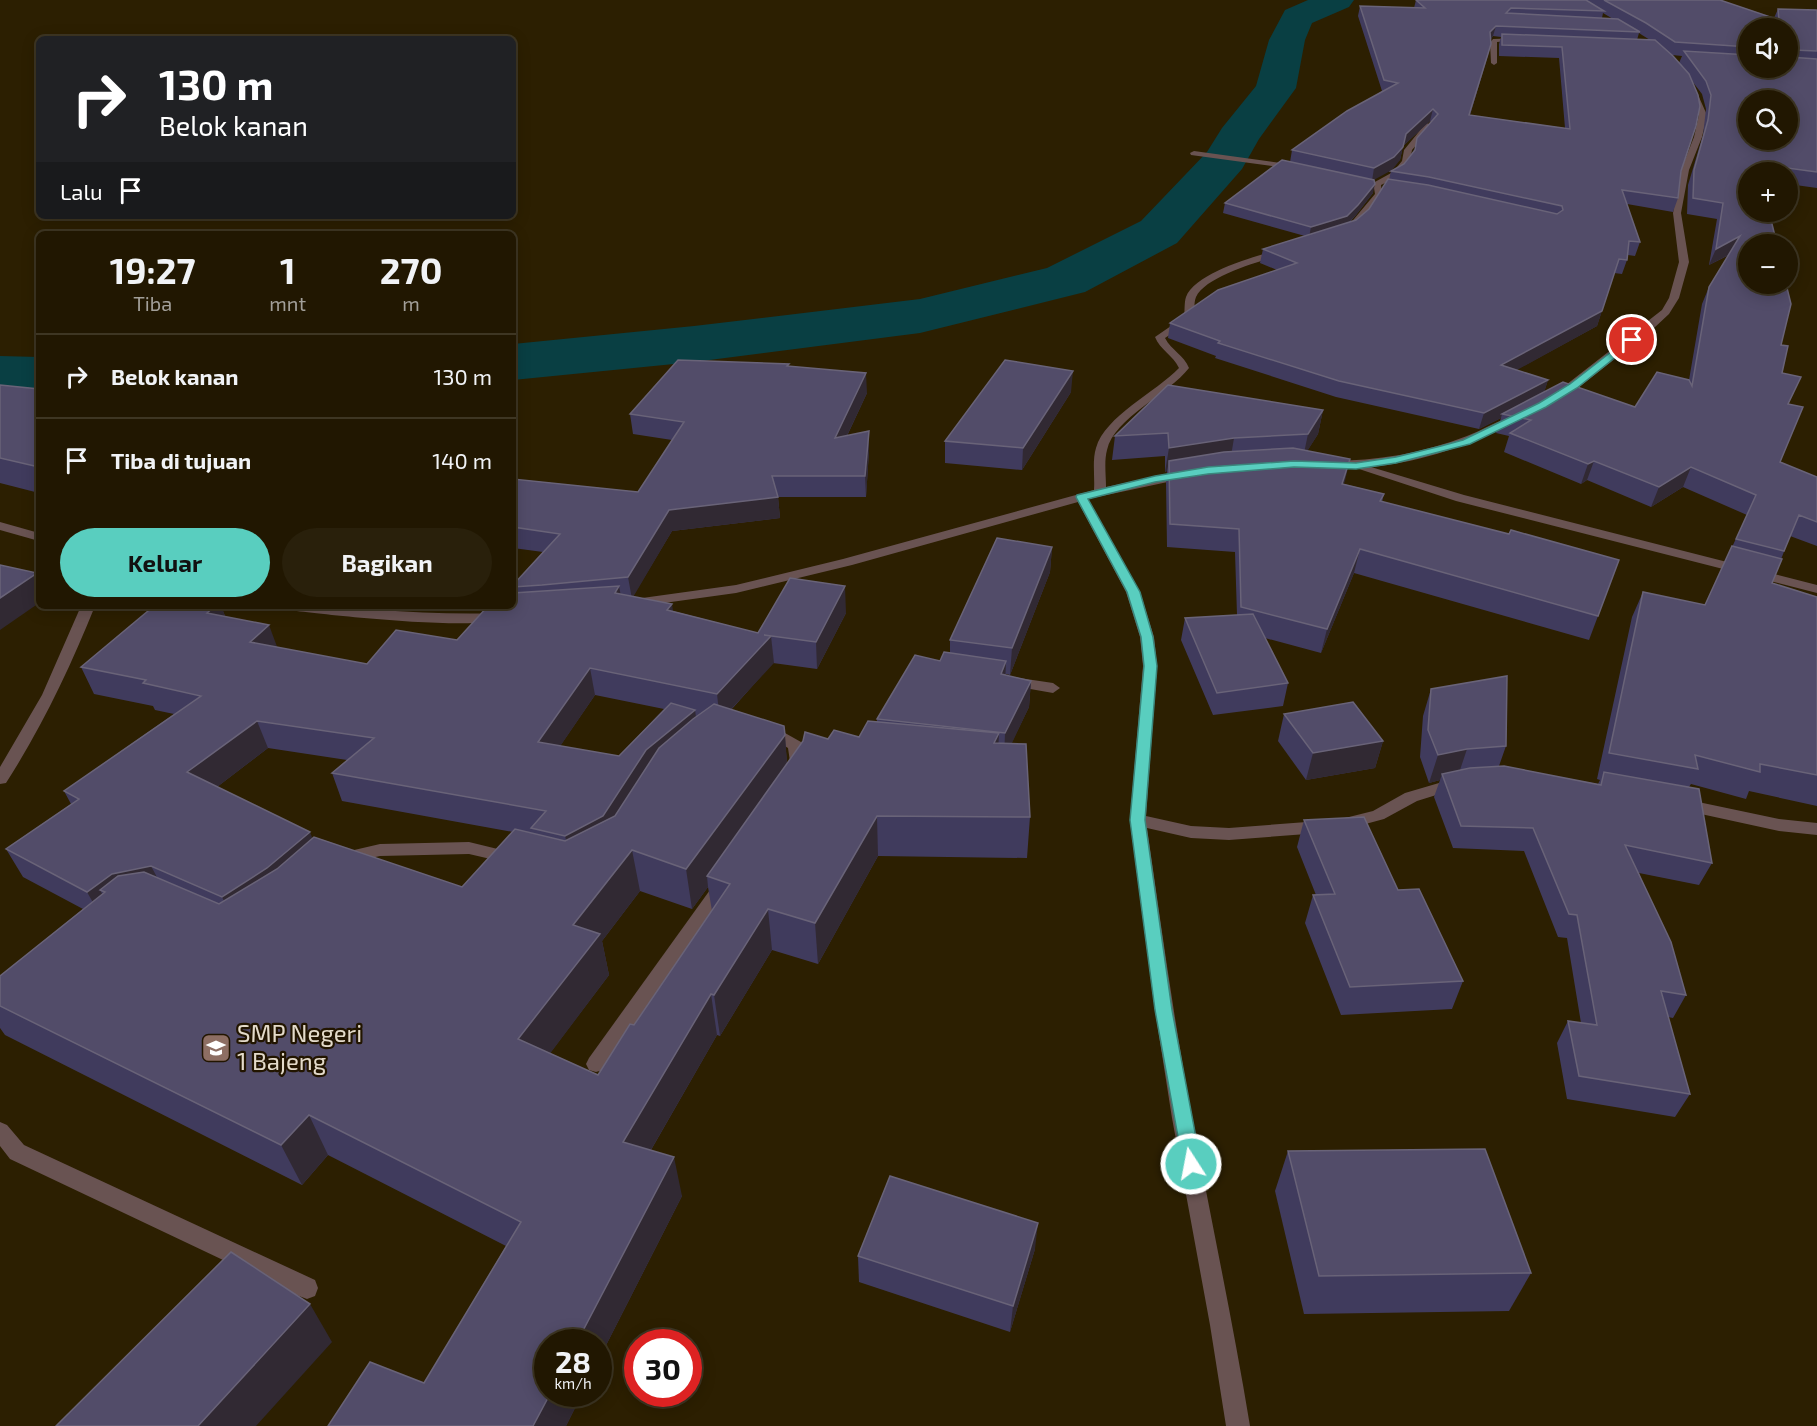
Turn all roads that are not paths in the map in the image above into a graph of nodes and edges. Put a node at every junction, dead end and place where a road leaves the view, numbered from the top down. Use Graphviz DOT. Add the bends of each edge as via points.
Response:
graph roads {
  1 [pos="1530,41"];
  2 [pos="1494,63"];
  3 [pos="1683,75"];
  4 [pos="1429,125"];
  5 [pos="1194,153"];
  6 [pos="1301,168"];
  7 [pos="1345,177"];
  8 [pos="1380,187"];
  9 [pos="1340,234"];
  10 [pos="1293,248"];
  11 [pos="1543,405"];
  12 [pos="1525,414"];
  13 [pos="1315,465"];
  14 [pos="1356,466"];
  15 [pos="1198,472"];
  16 [pos="1100,492"];
  17 [pos="1081,497"];
  18 [pos="0,526"];
  19 [pos="36,536"];
  20 [pos="1817,589"];
  21 [pos="625,605"];
  22 [pos="87,609"];
  23 [pos="312,609"];
  24 [pos="513,617"];
  25 [pos="998,680"];
  26 [pos="1053,687"];
  27 [pos="751,727"];
  28 [pos="0,779"];
  29 [pos="1476,782"];
  30 [pos="792,785"];
  31 [pos="1664,801"];
  32 [pos="1137,820"];
  33 [pos="1817,829"];
  34 [pos="532,863"];
  35 [pos="328,867"];
  36 [pos="734,869"];
  37 [pos="596,1064"];
  38 [pos="0,1131"];
  39 [pos="307,1288"];
  40 [pos="1238,1426"];
  1 -- 2 [label="street" via="1495,40"];
  3 -- 11 [label="street" via="1696,94 1702,115 1677,213 1684,262 1674,298 1666,312 1650,326 1574,386"];
  4 -- 8 [label="street" via="1408,150 1406,161"];
  5 -- 6 [label="street"];
  7 -- 8 [label="street"];
  8 -- 9 [label="street" via="1361,219"];
  10 -- 16 [label="street" via="1251,262 1194,291 1189,318 1160,337 1184,368 1176,379 1112,428 1101,449"];
  12 -- 14 [label="street" via="1466,442"];
  13 -- 14 [label="street"];
  14 -- 20 [label="street" via="1460,498"];
  15 -- 16 [label="street"];
  16 -- 17 [label="street"];
  17 -- 21 [label="street" via="736,589"];
  17 -- 32 [label="street" via="1133,592 1147,637 1150,666"];
  18 -- 19 [label="street"];
  22 -- 28 [label="street" via="60,675"];
  23 -- 24 [label="street" via="441,618"];
  25 -- 26 [label="street"];
  27 -- 30 [label="street" via="761,725 802,747 798,776"];
  29 -- 32 [label="street" via="1453,783 1411,797 1378,815 1342,824 1273,832 1191,832"];
  31 -- 33 [label="street"];
  32 -- 40 [label="street" via="1182,1118"];
  34 -- 35 [label="street" via="469,848 380,850 336,860"];
  36 -- 37 [label="street"];
  38 -- 39 [label="street" via="17,1152"];
}
